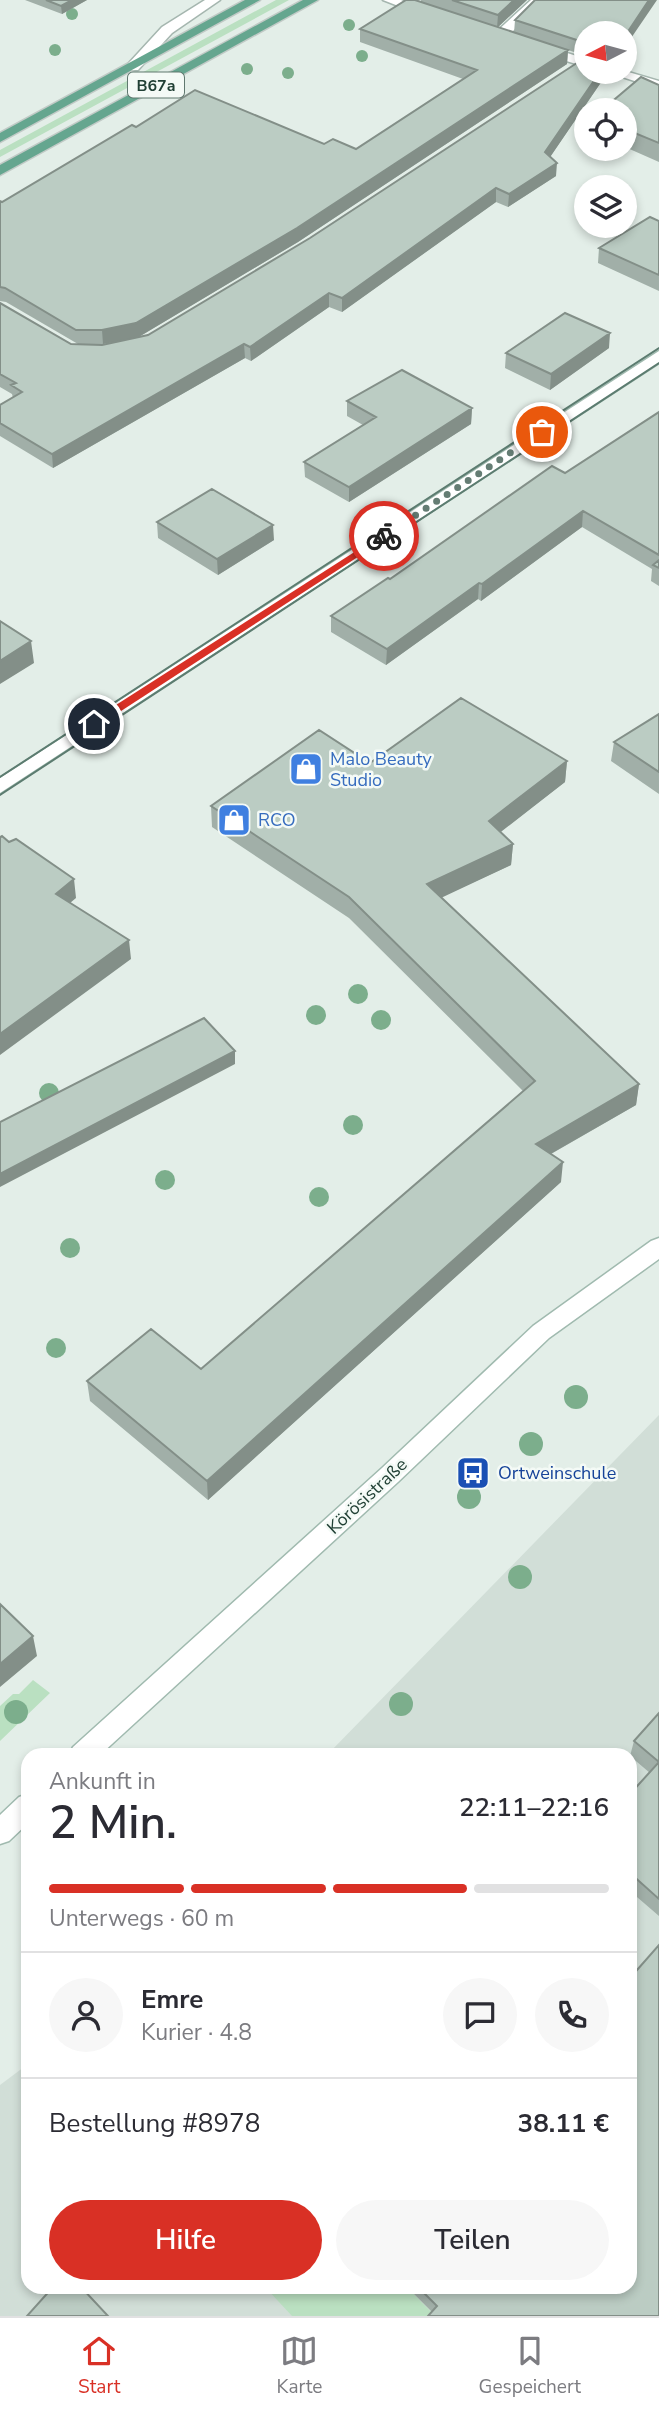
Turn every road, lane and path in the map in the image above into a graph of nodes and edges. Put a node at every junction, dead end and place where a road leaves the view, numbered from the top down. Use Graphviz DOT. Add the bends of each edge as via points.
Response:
graph roads {
  1 [pos="214,0"];
  2 [pos="254,0"];
  3 [pos="312,0"];
  4 [pos="389,0"];
  5 [pos="538,0"];
  6 [pos="438,16"];
  7 [pos="574,63"];
  8 [pos="133,67"];
  9 [pos="637,79"];
  10 [pos="659,85"];
  11 [pos="0,138"];
  12 [pos="0,171"];
  13 [pos="659,356"];
  14 [pos="0,787"];
  15 [pos="659,1247"];
  16 [pos="90,1748"];
  17 [pos="21,1812"];
  18 [pos="0,1832"];
  1 -- 8 [label="street" via="167,30"];
  2 -- 8 [label="main road, B67a"];
  3 -- 12 [label="main road, B67a"];
  4 -- 6 [label="street"];
  5 -- 7 [label="street" via="506,38"];
  8 -- 11 [label="main road, B67a"];
  9 -- 10 [label="street"];
  13 -- 14 [label="street"];
  15 -- 16 [label="street, Körösistraße" via="541,1332"];
  17 -- 18 [label="street"];
}
